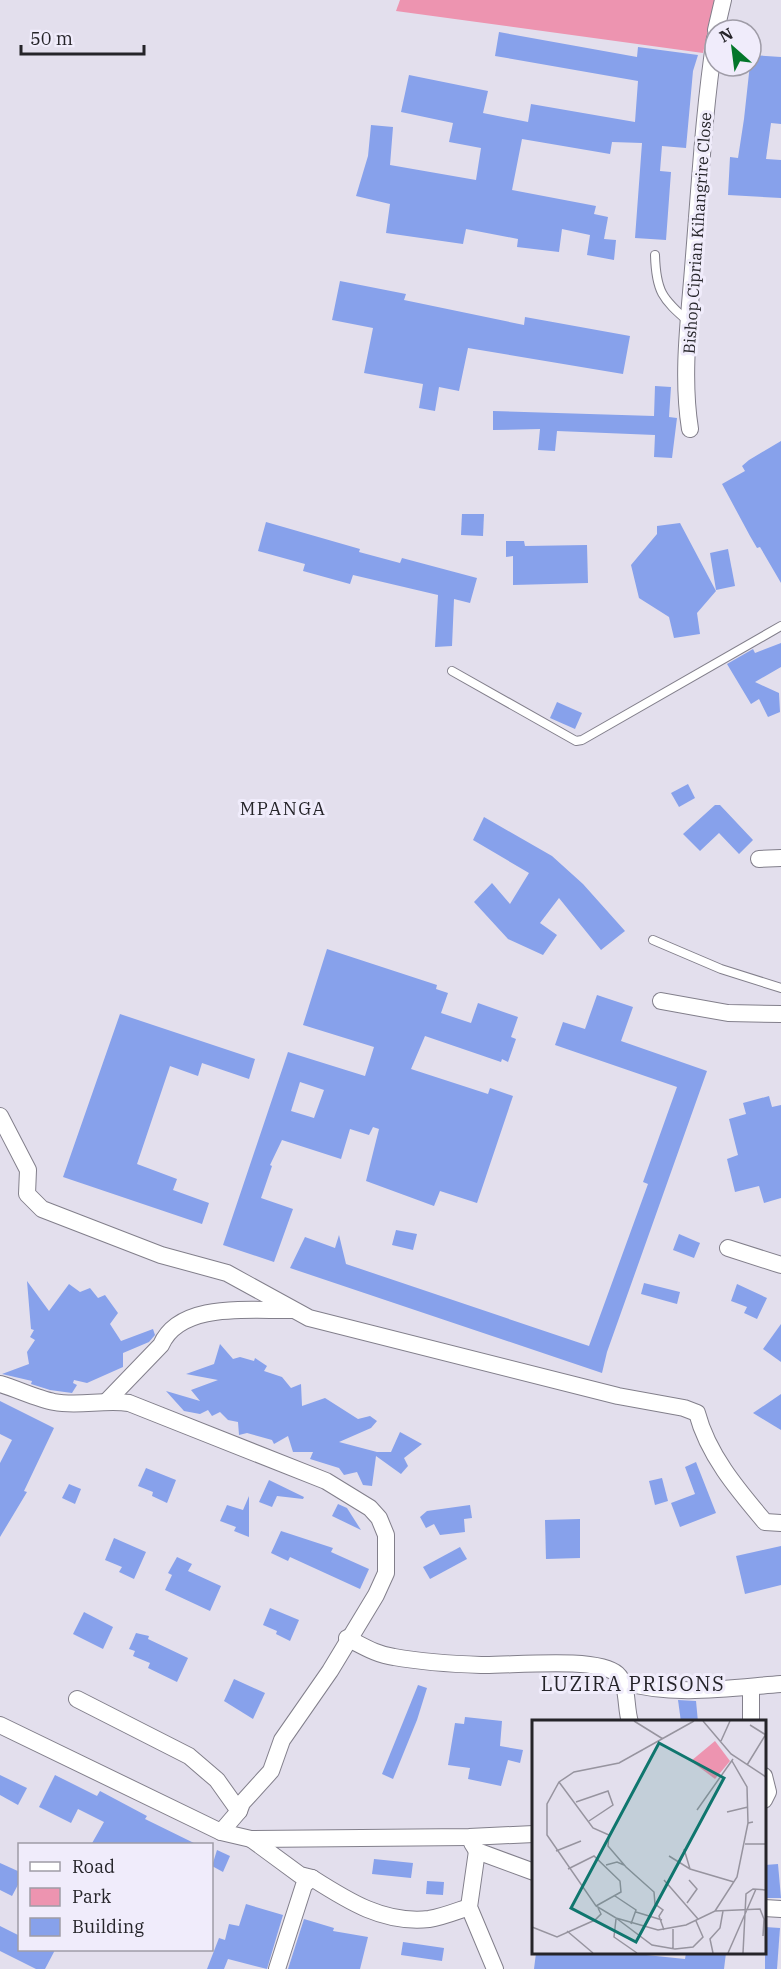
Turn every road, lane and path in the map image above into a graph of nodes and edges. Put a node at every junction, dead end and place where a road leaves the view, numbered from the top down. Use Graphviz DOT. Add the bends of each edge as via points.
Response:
graph roads {
  1 [pos="723,0"];
  2 [pos="719,18"];
  3 [pos="708,78"];
  4 [pos="655,255"];
  5 [pos="689,322"];
  6 [pos="690,429"];
  7 [pos="781,626"];
  8 [pos="452,671"];
  9 [pos="781,858"];
  10 [pos="759,859"];
  11 [pos="652,940"];
  12 [pos="781,988"];
  13 [pos="661,1001"];
  14 [pos="781,1014"];
  15 [pos="0,1116"];
  16 [pos="728,1248"];
  17 [pos="781,1265"];
  18 [pos="293,1310"];
  19 [pos="0,1384"];
  20 [pos="108,1400"];
  21 [pos="781,1523"];
  22 [pos="347,1638"];
  23 [pos="621,1681"];
  24 [pos="781,1684"];
  25 [pos="751,1687"];
  26 [pos="661,1689"];
  27 [pos="77,1699"];
  28 [pos="628,1714"];
  29 [pos="751,1720"];
  30 [pos="0,1725"];
  31 [pos="766,1781"];
  32 [pos="766,1797"];
  33 [pos="781,1802"];
  34 [pos="766,1807"];
  35 [pos="239,1811"];
  36 [pos="221,1832"];
  37 [pos="532,1834"];
  38 [pos="251,1839"];
  39 [pos="473,1844"];
  40 [pos="532,1871"];
  41 [pos="312,1878"];
  42 [pos="470,1906"];
  43 [pos="766,1908"];
  44 [pos="781,1909"];
  45 [pos="277,1969"];
  46 [pos="495,1969"];
  1 -- 2 [label="street"];
  3 -- 5 [label="street, Bishop Ciprian Kihangrire Close"];
  4 -- 5 [label="lane" via="656,282 669,306"];
  5 -- 6 [label="street, Bishop Ciprian Kihangrire Close" via="686,405"];
  7 -- 8 [label="lane" via="576,741"];
  9 -- 10 [label="street"];
  11 -- 12 [label="lane" via="721,969"];
  13 -- 14 [label="street" via="728,1013"];
  15 -- 18 [label="street" via="28,1170 27,1194 42,1209 160,1255 227,1273"];
  16 -- 17 [label="street"];
  18 -- 20 [label="street" via="201,1312 165,1334 161,1345"];
  18 -- 21 [label="street" via="309,1318 411,1345 697,1413 705,1438 736,1488 765,1522"];
  19 -- 20 [label="street" via="52,1402"];
  20 -- 22 [label="street" via="129,1403 298,1468 370,1508 386,1536 386,1573"];
  22 -- 23 [label="street" via="377,1654 394,1657 483,1665 548,1662 601,1668 616,1673"];
  22 -- 35 [label="street" via="330,1671 282,1740 271,1771"];
  23 -- 26 [label="street"];
  23 -- 28 [label="street"];
  24 -- 25 [label="street"];
  25 -- 26 [label="street"];
  25 -- 29 [label="street"];
  26 -- 28 [label="street"];
  27 -- 35 [label="street" via="189,1756 217,1780"];
  30 -- 36 [label="street"];
  31 -- 32 [label="street"];
  33 -- 34 [label="street"];
  35 -- 36 [label="street"];
  36 -- 38 [label="street"];
  37 -- 39 [label="street"];
  38 -- 39 [label="street"];
  38 -- 41 [label="street" via="300,1875"];
  39 -- 40 [label="street"];
  39 -- 42 [label="street"];
  41 -- 42 [label="street" via="348,1902 381,1915 431,1918"];
  41 -- 45 [label="street" via="304,1885"];
  42 -- 46 [label="street"];
  43 -- 44 [label="street"];
}
